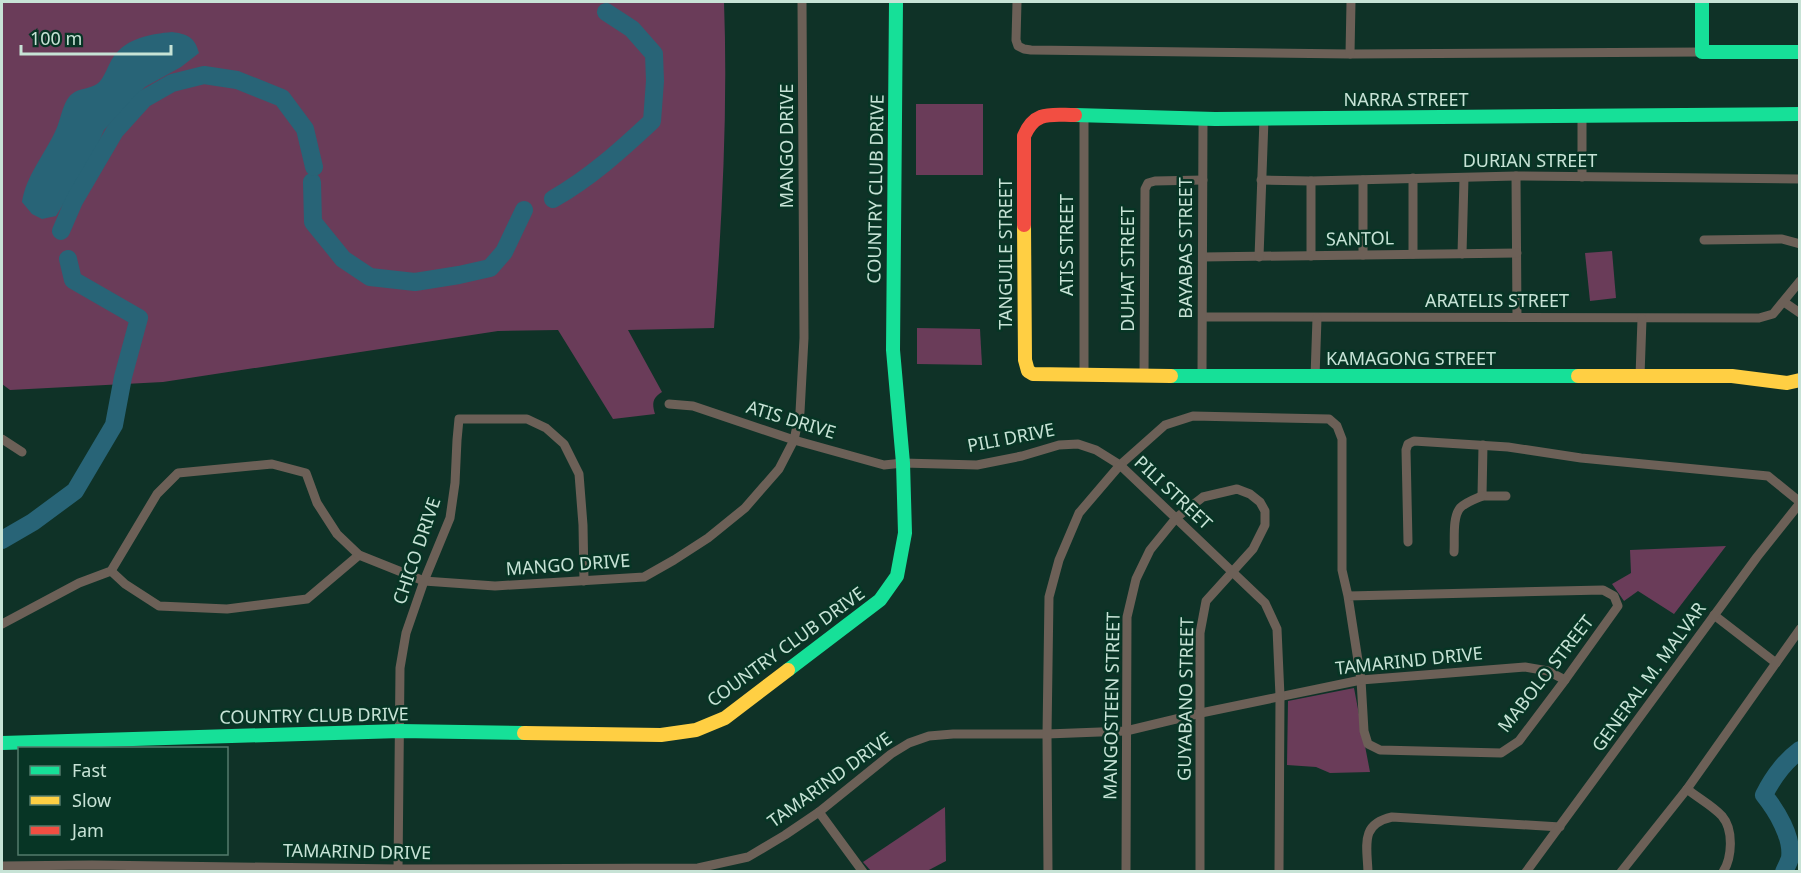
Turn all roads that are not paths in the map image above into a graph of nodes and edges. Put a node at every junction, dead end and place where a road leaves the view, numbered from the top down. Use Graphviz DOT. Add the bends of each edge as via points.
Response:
graph roads {
  1 [pos="802,2"];
  2 [pos="896,2"];
  3 [pos="1017,2"];
  4 [pos="1351,2"];
  5 [pos="1702,2"];
  6 [pos="1702,52"];
  7 [pos="1800,52"];
  8 [pos="1350,54"];
  9 [pos="1800,114"];
  10 [pos="1084,115"];
  11 [pos="1582,116"];
  12 [pos="1203,119"];
  13 [pos="1264,119"];
  14 [pos="1024,136"];
  15 [pos="1516,176"];
  16 [pos="1582,177"];
  17 [pos="1413,178"];
  18 [pos="1464,178"];
  19 [pos="1800,179"];
  20 [pos="1203,180"];
  21 [pos="1261,180"];
  22 [pos="1363,180"];
  23 [pos="1311,181"];
  24 [pos="1704,240"];
  25 [pos="1800,244"];
  26 [pos="1516,253"];
  27 [pos="1413,254"];
  28 [pos="1462,254"];
  29 [pos="1363,255"];
  30 [pos="1311,256"];
  31 [pos="1203,257"];
  32 [pos="1259,257"];
  33 [pos="1800,281"];
  34 [pos="1784,302"];
  35 [pos="1800,313"];
  36 [pos="1517,316"];
  37 [pos="1203,317"];
  38 [pos="1317,318"];
  39 [pos="1642,319"];
  40 [pos="1028,371"];
  41 [pos="1084,376"];
  42 [pos="1144,376"];
  43 [pos="1202,376"];
  44 [pos="1640,376"];
  45 [pos="1315,377"];
  46 [pos="1797,381"];
  47 [pos="669,404"];
  48 [pos="2,439"];
  49 [pos="794,440"];
  50 [pos="1483,445"];
  51 [pos="22,452"];
  52 [pos="903,463"];
  53 [pos="1120,465"];
  54 [pos="1482,496"];
  55 [pos="1506,496"];
  56 [pos="1800,503"];
  57 [pos="1176,518"];
  58 [pos="1408,542"];
  59 [pos="1454,552"];
  60 [pos="359,555"];
  61 [pos="111,571"];
  62 [pos="1232,571"];
  63 [pos="424,581"];
  64 [pos="584,581"];
  65 [pos="1348,596"];
  66 [pos="1714,615"];
  67 [pos="2,624"];
  68 [pos="1800,629"];
  69 [pos="1776,663"];
  70 [pos="1360,680"];
  71 [pos="1565,680"];
  72 [pos="1280,696"];
  73 [pos="1202,713"];
  74 [pos="400,731"];
  75 [pos="1126,731"];
  76 [pos="1047,734"];
  77 [pos="2,743"];
  78 [pos="1687,789"];
  79 [pos="819,812"];
  80 [pos="1560,827"];
  81 [pos="2,866"];
  82 [pos="398,870"];
  83 [pos="863,872"];
  84 [pos="1048,872"];
  85 [pos="1126,872"];
  86 [pos="1200,872"];
  87 [pos="1279,872"];
  88 [pos="1368,872"];
  89 [pos="1526,872"];
  90 [pos="1620,872"];
  91 [pos="1723,872"];
  1 -- 49 [label="street, MANGO DRIVE" via="804,338 800,412"];
  2 -- 52 [label="street, COUNTRY CLUB DRIVE" via="893,350"];
  3 -- 8 [label="street" via="1016,40 1024,49"];
  4 -- 8 [label="street"];
  5 -- 6 [label="street"];
  6 -- 7 [label="street"];
  6 -- 8 [label="street"];
  9 -- 11 [label="street, NARRA STREET"];
  10 -- 12 [label="street, NARRA STREET"];
  10 -- 14 [label="street, NARRA STREET" via="1042,115 1029,124"];
  10 -- 41 [label="street, ATIS STREET"];
  11 -- 13 [label="street, NARRA STREET"];
  11 -- 16 [label="street"];
  12 -- 13 [label="street, NARRA STREET"];
  12 -- 20 [label="street, BAYABAS STREET"];
  13 -- 21 [label="street"];
  14 -- 40 [label="street, TANGUILE STREET"];
  15 -- 16 [label="street, DURIAN STREET"];
  15 -- 18 [label="street, DURIAN STREET"];
  15 -- 26 [label="street"];
  16 -- 19 [label="street, DURIAN STREET"];
  17 -- 18 [label="street, DURIAN STREET"];
  17 -- 22 [label="street, DURIAN STREET"];
  17 -- 27 [label="street"];
  18 -- 28 [label="street"];
  20 -- 31 [label="street, BAYABAS STREET"];
  20 -- 42 [label="street, DUHAT STREET" via="1155,181 1145,189"];
  21 -- 23 [label="street, DURIAN STREET"];
  21 -- 32 [label="street"];
  22 -- 23 [label="street, DURIAN STREET"];
  22 -- 29 [label="street"];
  23 -- 30 [label="street"];
  24 -- 25 [label="street" via="1782,239"];
  26 -- 28 [label="street, SANTOL"];
  26 -- 36 [label="street"];
  27 -- 28 [label="street, SANTOL"];
  27 -- 29 [label="street, SANTOL"];
  29 -- 30 [label="street, SANTOL"];
  30 -- 32 [label="street, SANTOL"];
  31 -- 32 [label="street, SANTOL"];
  31 -- 37 [label="street, BAYABAS STREET"];
  33 -- 34 [label="street, ARATELIS STREET"];
  34 -- 35 [label="street"];
  34 -- 39 [label="street, ARATELIS STREET" via="1773,314 1759,318"];
  36 -- 38 [label="street, ARATELIS STREET"];
  36 -- 39 [label="street, ARATELIS STREET"];
  37 -- 38 [label="street, ARATELIS STREET"];
  37 -- 43 [label="street, BAYABAS STREET"];
  38 -- 45 [label="street"];
  39 -- 44 [label="street"];
  40 -- 41 [label="street, KAMAGONG STREET"];
  41 -- 42 [label="street, KAMAGONG STREET"];
  42 -- 43 [label="street, KAMAGONG STREET"];
  43 -- 45 [label="street, KAMAGONG STREET"];
  44 -- 45 [label="street, KAMAGONG STREET"];
  44 -- 46 [label="street, KAMAGONG STREET"];
  47 -- 49 [label="street, ATIS DRIVE" via="693,406"];
  48 -- 51 [label="street"];
  49 -- 52 [label="street, ATIS DRIVE" via="884,465"];
  49 -- 64 [label="street, MANGO DRIVE" via="779,469 745,508 708,538 644,577"];
  50 -- 54 [label="street"];
  50 -- 56 [label="street" via="1768,476"];
  50 -- 58 [label="street" via="1414,441 1408,444"];
  52 -- 53 [label="street, PILI DRIVE" via="977,465 1078,444"];
  52 -- 74 [label="street, COUNTRY CLUB DRIVE" via="905,533 897,576 880,600 724,718 696,730 661,735"];
  53 -- 57 [label="street, PILI STREET"];
  53 -- 65 [label="street" via="1165,425 1193,417 1329,419 1342,439 1342,570"];
  53 -- 76 [label="street, PILI STREET" via="1079,513 1059,560 1049,597"];
  54 -- 55 [label="street"];
  54 -- 59 [label="street" via="1459,509"];
  56 -- 66 [label="street, GENERAL M. MALVAR"];
  57 -- 62 [label="street, PILI STREET"];
  57 -- 62 [label="street, GUYABANO STREET" via="1203,497 1237,489 1260,502 1265,511 1261,536"];
  57 -- 75 [label="street, MANGOSTEEN STREET" via="1150,550 1136,579 1129,608"];
  60 -- 61 [label="street" via="307,599 226,609 159,606"];
  60 -- 61 [label="street, MANGO DRIVE" via="338,534 317,503 306,473 272,464 178,473 158,494"];
  60 -- 63 [label="street, MANGO DRIVE"];
  61 -- 67 [label="street"];
  62 -- 72 [label="street, PILI STREET" via="1265,603 1277,629"];
  62 -- 73 [label="street, GUYABANO STREET" via="1206,601 1200,633"];
  63 -- 64 [label="street, MANGO DRIVE" via="495,586"];
  63 -- 64 [label="street, CHICO DRIVE" via="450,518 459,419 483,418 527,419 546,428 564,444 579,474"];
  63 -- 74 [label="street, CHICO DRIVE" via="406,633 400,668"];
  65 -- 70 [label="street, MABOLO STREET"];
  65 -- 71 [label="street, MABOLO STREET" via="1604,590 1614,596 1618,606"];
  66 -- 69 [label="street"];
  66 -- 80 [label="street, GENERAL M. MALVAR"];
  68 -- 69 [label="street"];
  69 -- 78 [label="street"];
  70 -- 71 [label="street, TAMARIND DRIVE" via="1525,667 1548,671"];
  70 -- 71 [label="street, MABOLO STREET" via="1368,744 1380,750 1501,753 1519,741"];
  70 -- 72 [label="street, TAMARIND DRIVE"];
  72 -- 73 [label="street, TAMARIND DRIVE"];
  72 -- 87 [label="street, PILI STREET"];
  73 -- 75 [label="street, TAMARIND DRIVE"];
  73 -- 86 [label="street, GUYABANO STREET"];
  74 -- 77 [label="street, COUNTRY CLUB DRIVE"];
  74 -- 82 [label="street, CHICO DRIVE"];
  75 -- 76 [label="street, TAMARIND DRIVE"];
  75 -- 85 [label="street, MANGOSTEEN STREET"];
  76 -- 79 [label="street, TAMARIND DRIVE" via="954,734 909,743"];
  76 -- 84 [label="street, PILI STREET"];
  78 -- 90 [label="street"];
  78 -- 91 [label="street" via="1724,818 1730,837 1730,857"];
  79 -- 82 [label="street, TAMARIND DRIVE" via="748,857 698,868"];
  79 -- 83 [label="street"];
  80 -- 88 [label="street" via="1392,817 1373,825 1367,840"];
  80 -- 89 [label="street, GENERAL M. MALVAR"];
  81 -- 82 [label="street, TAMARIND DRIVE"];
}
